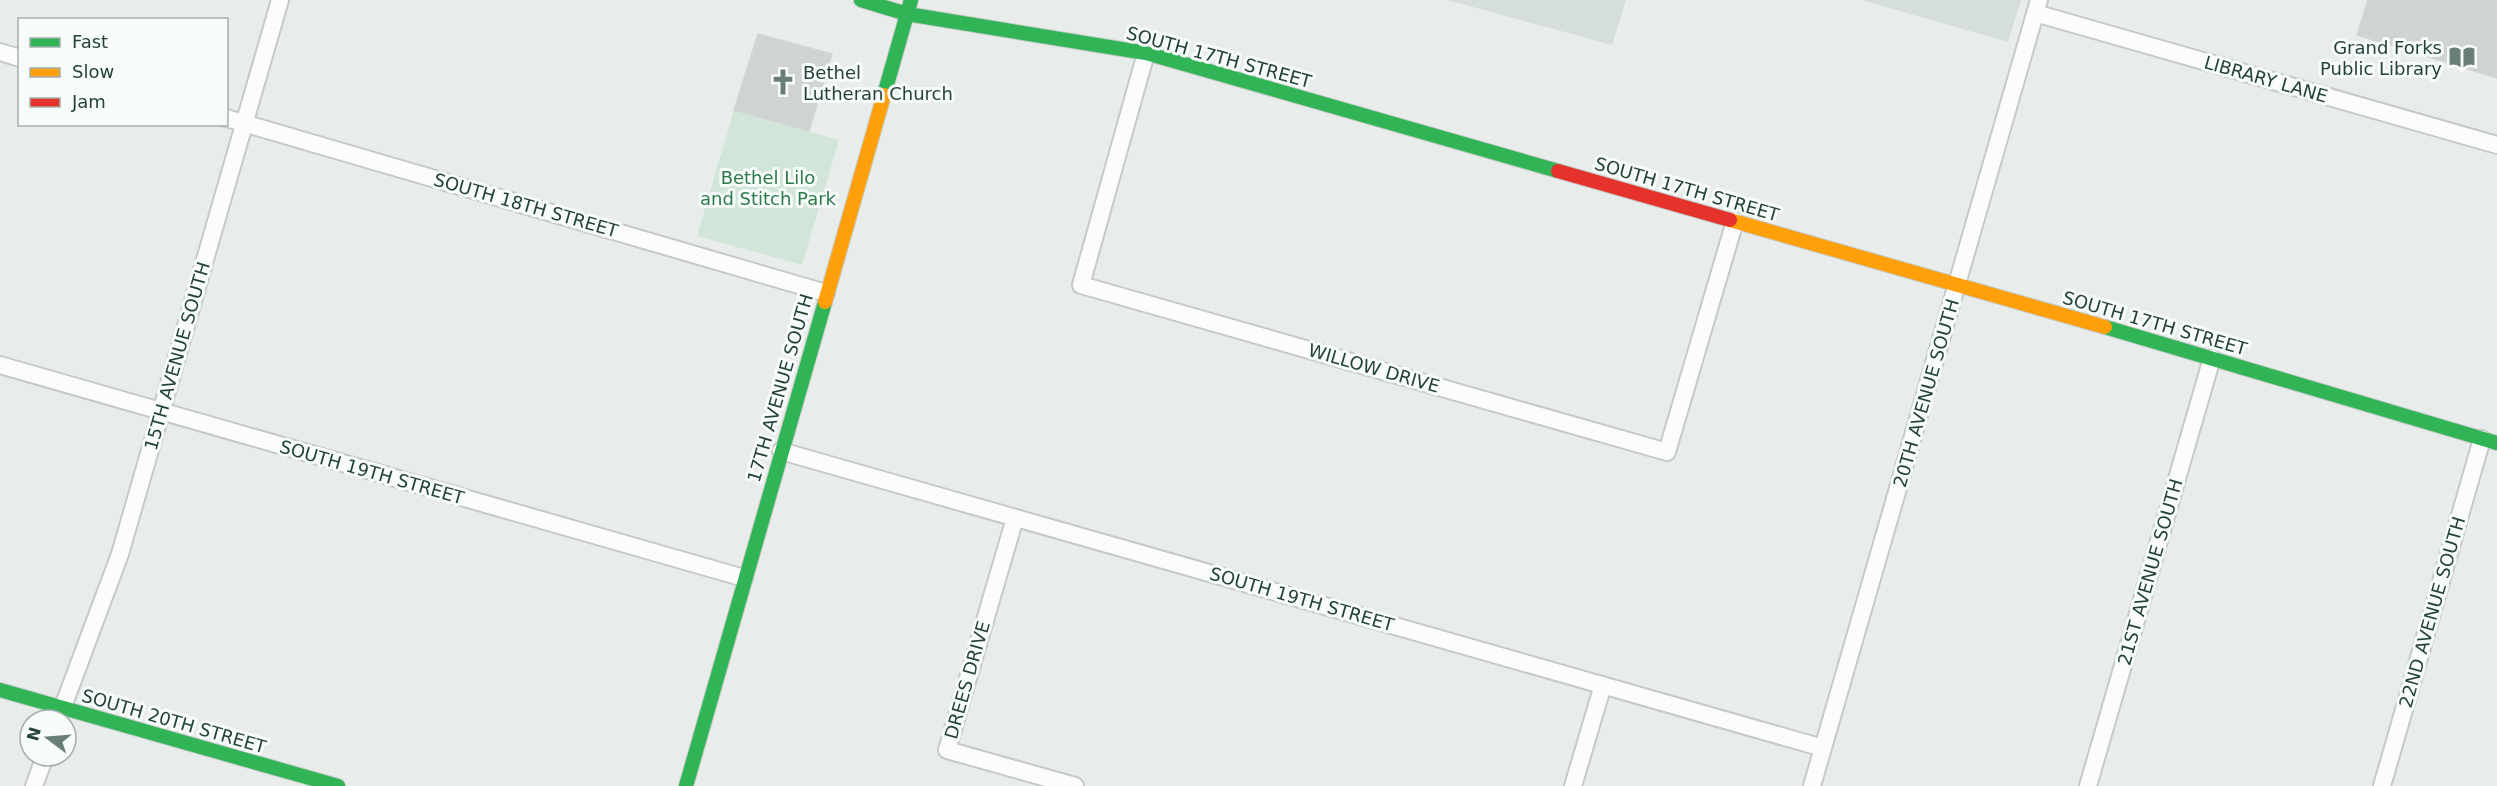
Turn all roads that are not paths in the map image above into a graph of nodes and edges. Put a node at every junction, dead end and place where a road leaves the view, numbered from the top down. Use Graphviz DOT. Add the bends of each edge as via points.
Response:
graph roads {
  1 [pos="280,0"];
  2 [pos="861,0"];
  3 [pos="911,0"];
  4 [pos="2037,7"];
  5 [pos="907,14"];
  6 [pos="0,52"];
  7 [pos="1146,53"];
  8 [pos="18,57"];
  9 [pos="228,118"];
  10 [pos="245,123"];
  11 [pos="2497,145"];
  12 [pos="1735,221"];
  13 [pos="1958,284"];
  14 [pos="826,293"];
  15 [pos="2212,358"];
  16 [pos="0,365"];
  17 [pos="161,412"];
  18 [pos="2490,441"];
  19 [pos="781,451"];
  20 [pos="1015,518"];
  21 [pos="744,578"];
  22 [pos="1603,685"];
  23 [pos="0,690"];
  24 [pos="45,708"];
  25 [pos="62,708"];
  26 [pos="78,719"];
  27 [pos="1823,748"];
  28 [pos="41,768"];
  29 [pos="297,780"];
  30 [pos="34,786"];
  31 [pos="338,786"];
  32 [pos="686,786"];
  33 [pos="1075,786"];
  34 [pos="1573,786"];
  35 [pos="1812,786"];
  36 [pos="2088,786"];
  37 [pos="2382,786"];
  1 -- 10 [label="street, 15TH AVENUE SOUTH"];
  2 -- 5 [label="street, SOUTH 17TH STREET"];
  3 -- 5 [label="street, 17TH AVENUE SOUTH"];
  4 -- 11 [label="street, LIBRARY LANE"];
  4 -- 13 [label="street, 20TH AVENUE SOUTH"];
  5 -- 7 [label="street, SOUTH 17TH STREET"];
  5 -- 14 [label="street, 17TH AVENUE SOUTH"];
  6 -- 8 [label="street"];
  7 -- 12 [label="street, SOUTH 17TH STREET"];
  7 -- 12 [label="street, WILLOW DRIVE" via="1081,285 1667,452"];
  9 -- 10 [label="street, SOUTH 18TH STREET"];
  10 -- 14 [label="street, SOUTH 18TH STREET"];
  10 -- 17 [label="street, 15TH AVENUE SOUTH"];
  12 -- 13 [label="street, SOUTH 17TH STREET"];
  13 -- 15 [label="street, SOUTH 17TH STREET"];
  13 -- 27 [label="street, 20TH AVENUE SOUTH"];
  14 -- 19 [label="street, 17TH AVENUE SOUTH"];
  15 -- 18 [label="street, SOUTH 17TH STREET"];
  15 -- 36 [label="street, 21ST AVENUE SOUTH"];
  16 -- 17 [label="street, SOUTH 19TH STREET"];
  17 -- 21 [label="street, SOUTH 19TH STREET"];
  17 -- 25 [label="street, 15TH AVENUE SOUTH" via="120,554"];
  18 -- 37 [label="street, 22ND AVENUE SOUTH"];
  19 -- 20 [label="street, SOUTH 19TH STREET"];
  19 -- 21 [label="street, 17TH AVENUE SOUTH"];
  20 -- 22 [label="street, SOUTH 19TH STREET"];
  20 -- 33 [label="street, DREES DRIVE" via="947,750"];
  21 -- 32 [label="street, 17TH AVENUE SOUTH"];
  22 -- 27 [label="street, SOUTH 19TH STREET"];
  22 -- 34 [label="street"];
  23 -- 24 [label="street, SOUTH 20TH STREET"];
  26 -- 29 [label="street, SOUTH 20TH STREET"];
  27 -- 35 [label="street, 20TH AVENUE SOUTH"];
  28 -- 30 [label="street"];
  29 -- 31 [label="street, SOUTH 20TH STREET"];
}
